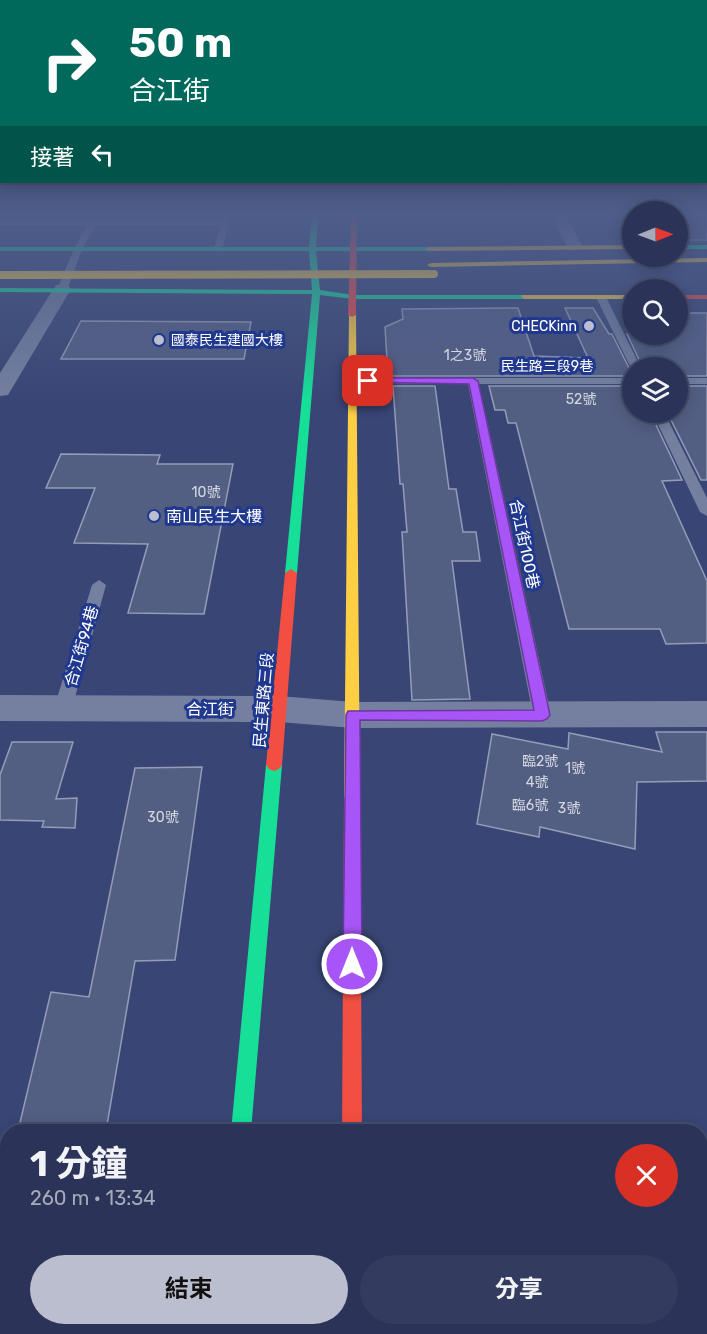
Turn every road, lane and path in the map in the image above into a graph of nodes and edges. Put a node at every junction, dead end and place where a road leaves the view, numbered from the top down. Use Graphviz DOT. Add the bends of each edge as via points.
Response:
graph roads {
  1 [pos="67,277"];
  2 [pos="315,277"];
  3 [pos="354,277"];
  4 [pos="62,289"];
  5 [pos="0,290"];
  6 [pos="316,292"];
  7 [pos="352,297"];
  8 [pos="601,297"];
  9 [pos="622,297"];
  10 [pos="688,297"];
  11 [pos="707,297"];
  12 [pos="631,357"];
  13 [pos="353,381"];
  14 [pos="473,381"];
  15 [pos="622,381"];
  16 [pos="688,381"];
  17 [pos="707,381"];
  18 [pos="0,390"];
  19 [pos="663,423"];
  20 [pos="707,512"];
  21 [pos="99,585"];
  22 [pos="63,708"];
  23 [pos="0,709"];
  24 [pos="279,709"];
  25 [pos="707,714"];
  26 [pos="353,715"];
  27 [pos="542,715"];
  28 [pos="243,1124"];
  29 [pos="352,1124"];
  1 -- 4 [label="lane"];
  2 -- 6 [label="main road, 民生東路三段"];
  3 -- 7 [label="main road"];
  4 -- 5 [label="main road"];
  4 -- 6 [label="main road"];
  4 -- 18 [label="street"];
  6 -- 7 [label="main road"];
  6 -- 24 [label="main road, 民生東路三段"];
  7 -- 8 [label="main road"];
  7 -- 13 [label="main road"];
  8 -- 9 [label="main road"];
  8 -- 12 [label="lane"];
  10 -- 11 [label="main road"];
  13 -- 14 [label="lane, 民生路三段9巷"];
  13 -- 26 [label="main road"];
  14 -- 15 [label="lane, 民生路三段9巷"];
  14 -- 27 [label="lane, 合江街100巷"];
  16 -- 17 [label="lane"];
  19 -- 20 [label="lane"];
  21 -- 22 [label="lane, 合江街94巷"];
  22 -- 23 [label="street, 合江街"];
  22 -- 24 [label="street, 合江街"];
  24 -- 26 [label="street, 合江街"];
  24 -- 28 [label="main road, 民生東路三段"];
  25 -- 27 [label="street, 合江街"];
  26 -- 27 [label="street, 合江街"];
  26 -- 29 [label="main road"];
}
